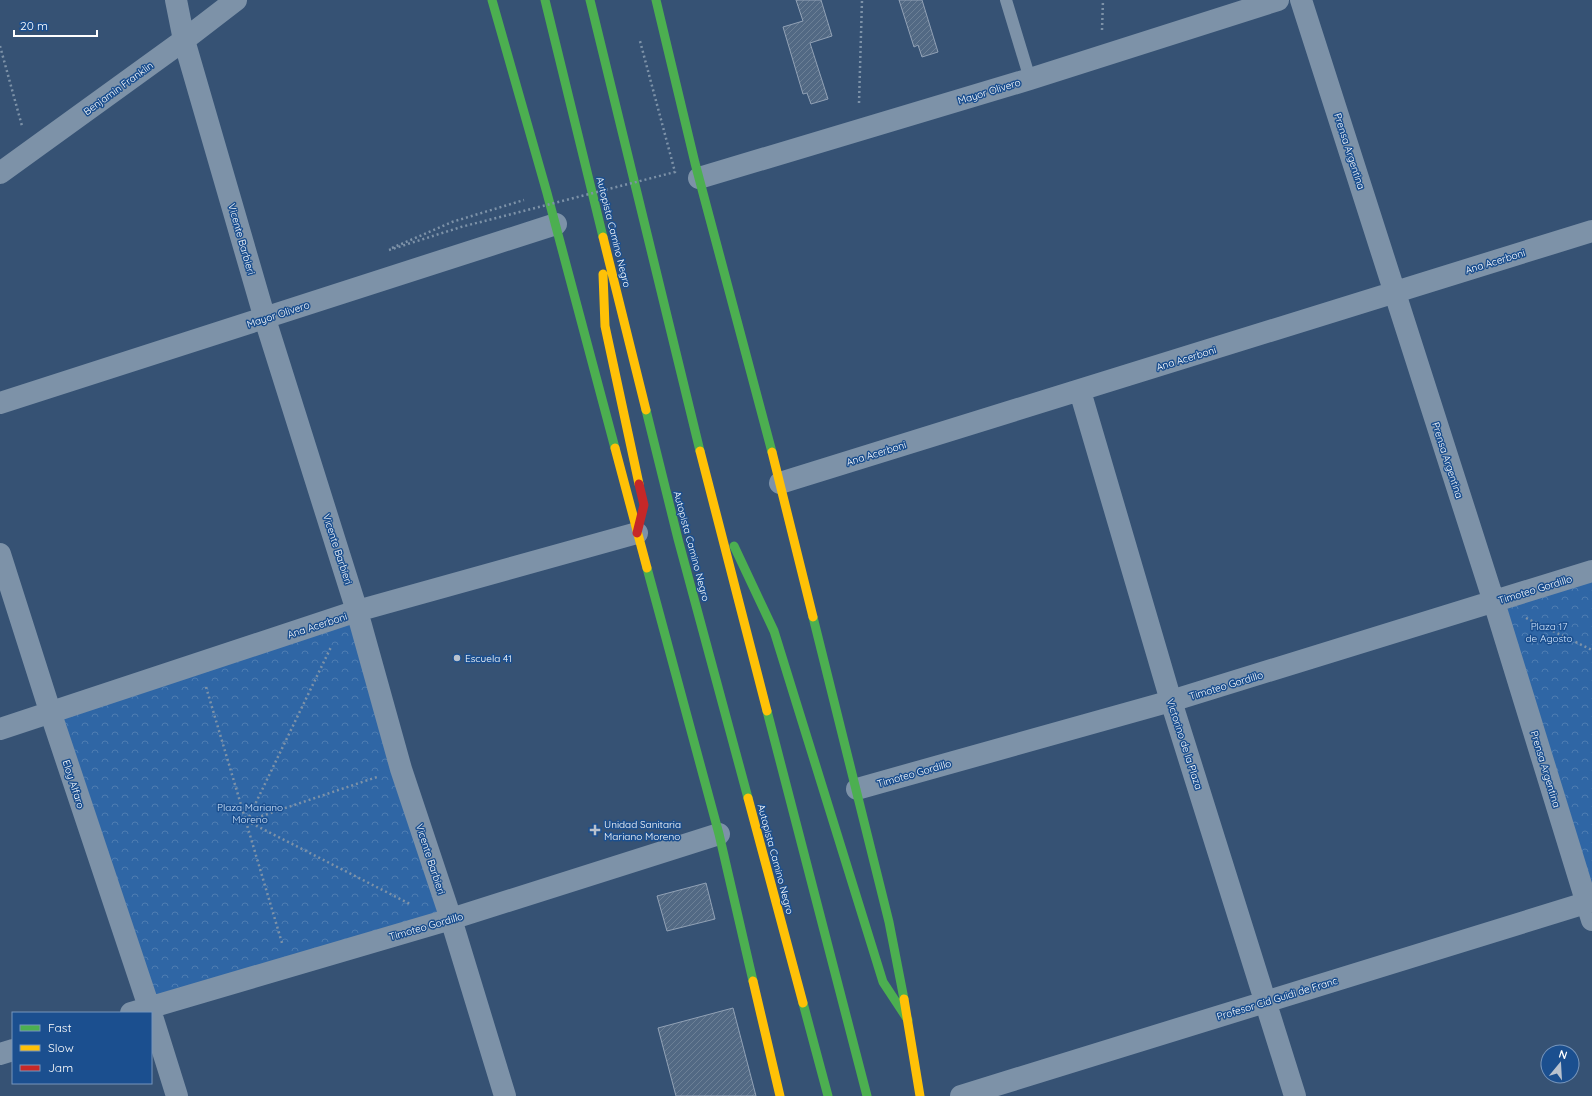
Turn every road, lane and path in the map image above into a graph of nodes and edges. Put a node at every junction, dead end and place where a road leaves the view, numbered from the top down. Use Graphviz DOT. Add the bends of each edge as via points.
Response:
graph roads {
  1 [pos="176,0"];
  2 [pos="236,0"];
  3 [pos="492,0"];
  4 [pos="545,0"];
  5 [pos="590,0"];
  6 [pos="656,0"];
  7 [pos="862,0"];
  8 [pos="1006,0"];
  9 [pos="1278,0"];
  10 [pos="1301,0"];
  11 [pos="184,40"];
  12 [pos="640,42"];
  13 [pos="0,46"];
  14 [pos="1030,78"];
  15 [pos="858,130"];
  16 [pos="29,152"];
  17 [pos="0,173"];
  18 [pos="699,178"];
  19 [pos="547,193"];
  20 [pos="556,224"];
  21 [pos="601,229"];
  22 [pos="1592,231"];
  23 [pos="1395,292"];
  24 [pos="265,319"];
  25 [pos="1080,391"];
  26 [pos="0,403"];
  27 [pos="780,483"];
  28 [pos="711,496"];
  29 [pos="637,533"];
  30 [pos="0,554"];
  31 [pos="1592,571"];
  32 [pos="1494,602"];
  33 [pos="352,614"];
  34 [pos="1592,650"];
  35 [pos="199,664"];
  36 [pos="1171,702"];
  37 [pos="50,712"];
  38 [pos="0,729"];
  39 [pos="401,769"];
  40 [pos="857,789"];
  41 [pos="246,821"];
  42 [pos="719,834"];
  43 [pos="1590,908"];
  44 [pos="451,919"];
  45 [pos="422,927"];
  46 [pos="289,965"];
  47 [pos="1267,1002"];
  48 [pos="146,1012"];
  49 [pos="908,1020"];
  50 [pos="152,1029"];
  51 [pos="12,1050"];
  52 [pos="0,1054"];
  53 [pos="176,1096"];
  54 [pos="505,1096"];
  55 [pos="780,1096"];
  56 [pos="828,1096"];
  57 [pos="867,1096"];
  58 [pos="920,1096"];
  59 [pos="961,1096"];
  60 [pos="1295,1096"];
  1 -- 11 [label="street, Vicente Barbieri"];
  2 -- 11 [label="street, Benjamin Franklin"];
  3 -- 19 [label="main road"];
  4 -- 21 [label="main road, Autopista Camino Negro"];
  5 -- 28 [label="main road"];
  6 -- 18 [label="main road"];
  7 -- 15 [label="path"];
  8 -- 14 [label="lane"];
  9 -- 14 [label="street, Mayor Olivero"];
  10 -- 23 [label="street, Prensa Argentina"];
  11 -- 16 [label="street, Benjamin Franklin"];
  11 -- 24 [label="street, Vicente Barbieri"];
  12 -- 19 [label="path, bridge" via="675,172 461,227 389,250 452,222"];
  13 -- 16 [label="path"];
  14 -- 15 [label="street, Mayor Olivero"];
  15 -- 18 [label="street, Mayor Olivero"];
  16 -- 17 [label="street, Benjamin Franklin"];
  18 -- 27 [label="main road"];
  19 -- 20 [label="main road"];
  20 -- 24 [label="street, Mayor Olivero"];
  20 -- 29 [label="main road"];
  21 -- 29 [label="main road" via="605,326 644,505"];
  21 -- 56 [label="main road, Autopista Camino Negro" via="678,540"];
  22 -- 23 [label="street, Ana Acerboni"];
  23 -- 25 [label="street, Ana Acerboni"];
  23 -- 32 [label="street, Prensa Argentina"];
  24 -- 26 [label="street, Mayor Olivero"];
  24 -- 33 [label="street, Vicente Barbieri"];
  25 -- 27 [label="street, Ana Acerboni"];
  25 -- 36 [label="street, Victorino de la Plaza"];
  27 -- 40 [label="main road"];
  28 -- 49 [label="main road" via="774,631 883,982"];
  28 -- 57 [label="main road"];
  29 -- 33 [label="street, Ana Acerboni"];
  29 -- 42 [label="main road"];
  30 -- 37 [label="street, Eloy Alfaro"];
  31 -- 32 [label="street, Timoteo Gordillo"];
  32 -- 34 [label="path"];
  32 -- 36 [label="street, Timoteo Gordillo"];
  32 -- 43 [label="street, Prensa Argentina"];
  33 -- 35 [label="street, Ana Acerboni"];
  33 -- 39 [label="street, Vicente Barbieri"];
  33 -- 41 [label="path"];
  35 -- 37 [label="street, Ana Acerboni"];
  35 -- 41 [label="path"];
  36 -- 40 [label="street, Timoteo Gordillo"];
  36 -- 47 [label="street, Victorino de la Plaza"];
  37 -- 38 [label="street, Ana Acerboni"];
  37 -- 48 [label="street, Eloy Alfaro"];
  39 -- 41 [label="path"];
  39 -- 44 [label="street, Vicente Barbieri"];
  40 -- 49 [label="main road" via="889,922"];
  41 -- 45 [label="path" via="416,907"];
  41 -- 46 [label="path"];
  42 -- 44 [label="street, Timoteo Gordillo"];
  42 -- 55 [label="main road"];
  43 -- 47 [label="street, Profesor Cid Guidi de Franc"];
  44 -- 45 [label="street, Timoteo Gordillo"];
  44 -- 54 [label="street, Vicente Barbieri"];
  45 -- 46 [label="street, Timoteo Gordillo"];
  46 -- 48 [label="street, Timoteo Gordillo"];
  47 -- 59 [label="street, Profesor Cid Guidi de Franc"];
  47 -- 60 [label="street, Victorino de la Plaza"];
  49 -- 58 [label="main road"];
  50 -- 53 [label="street, Eloy Alfaro"];
  51 -- 52 [label="street"];
}
